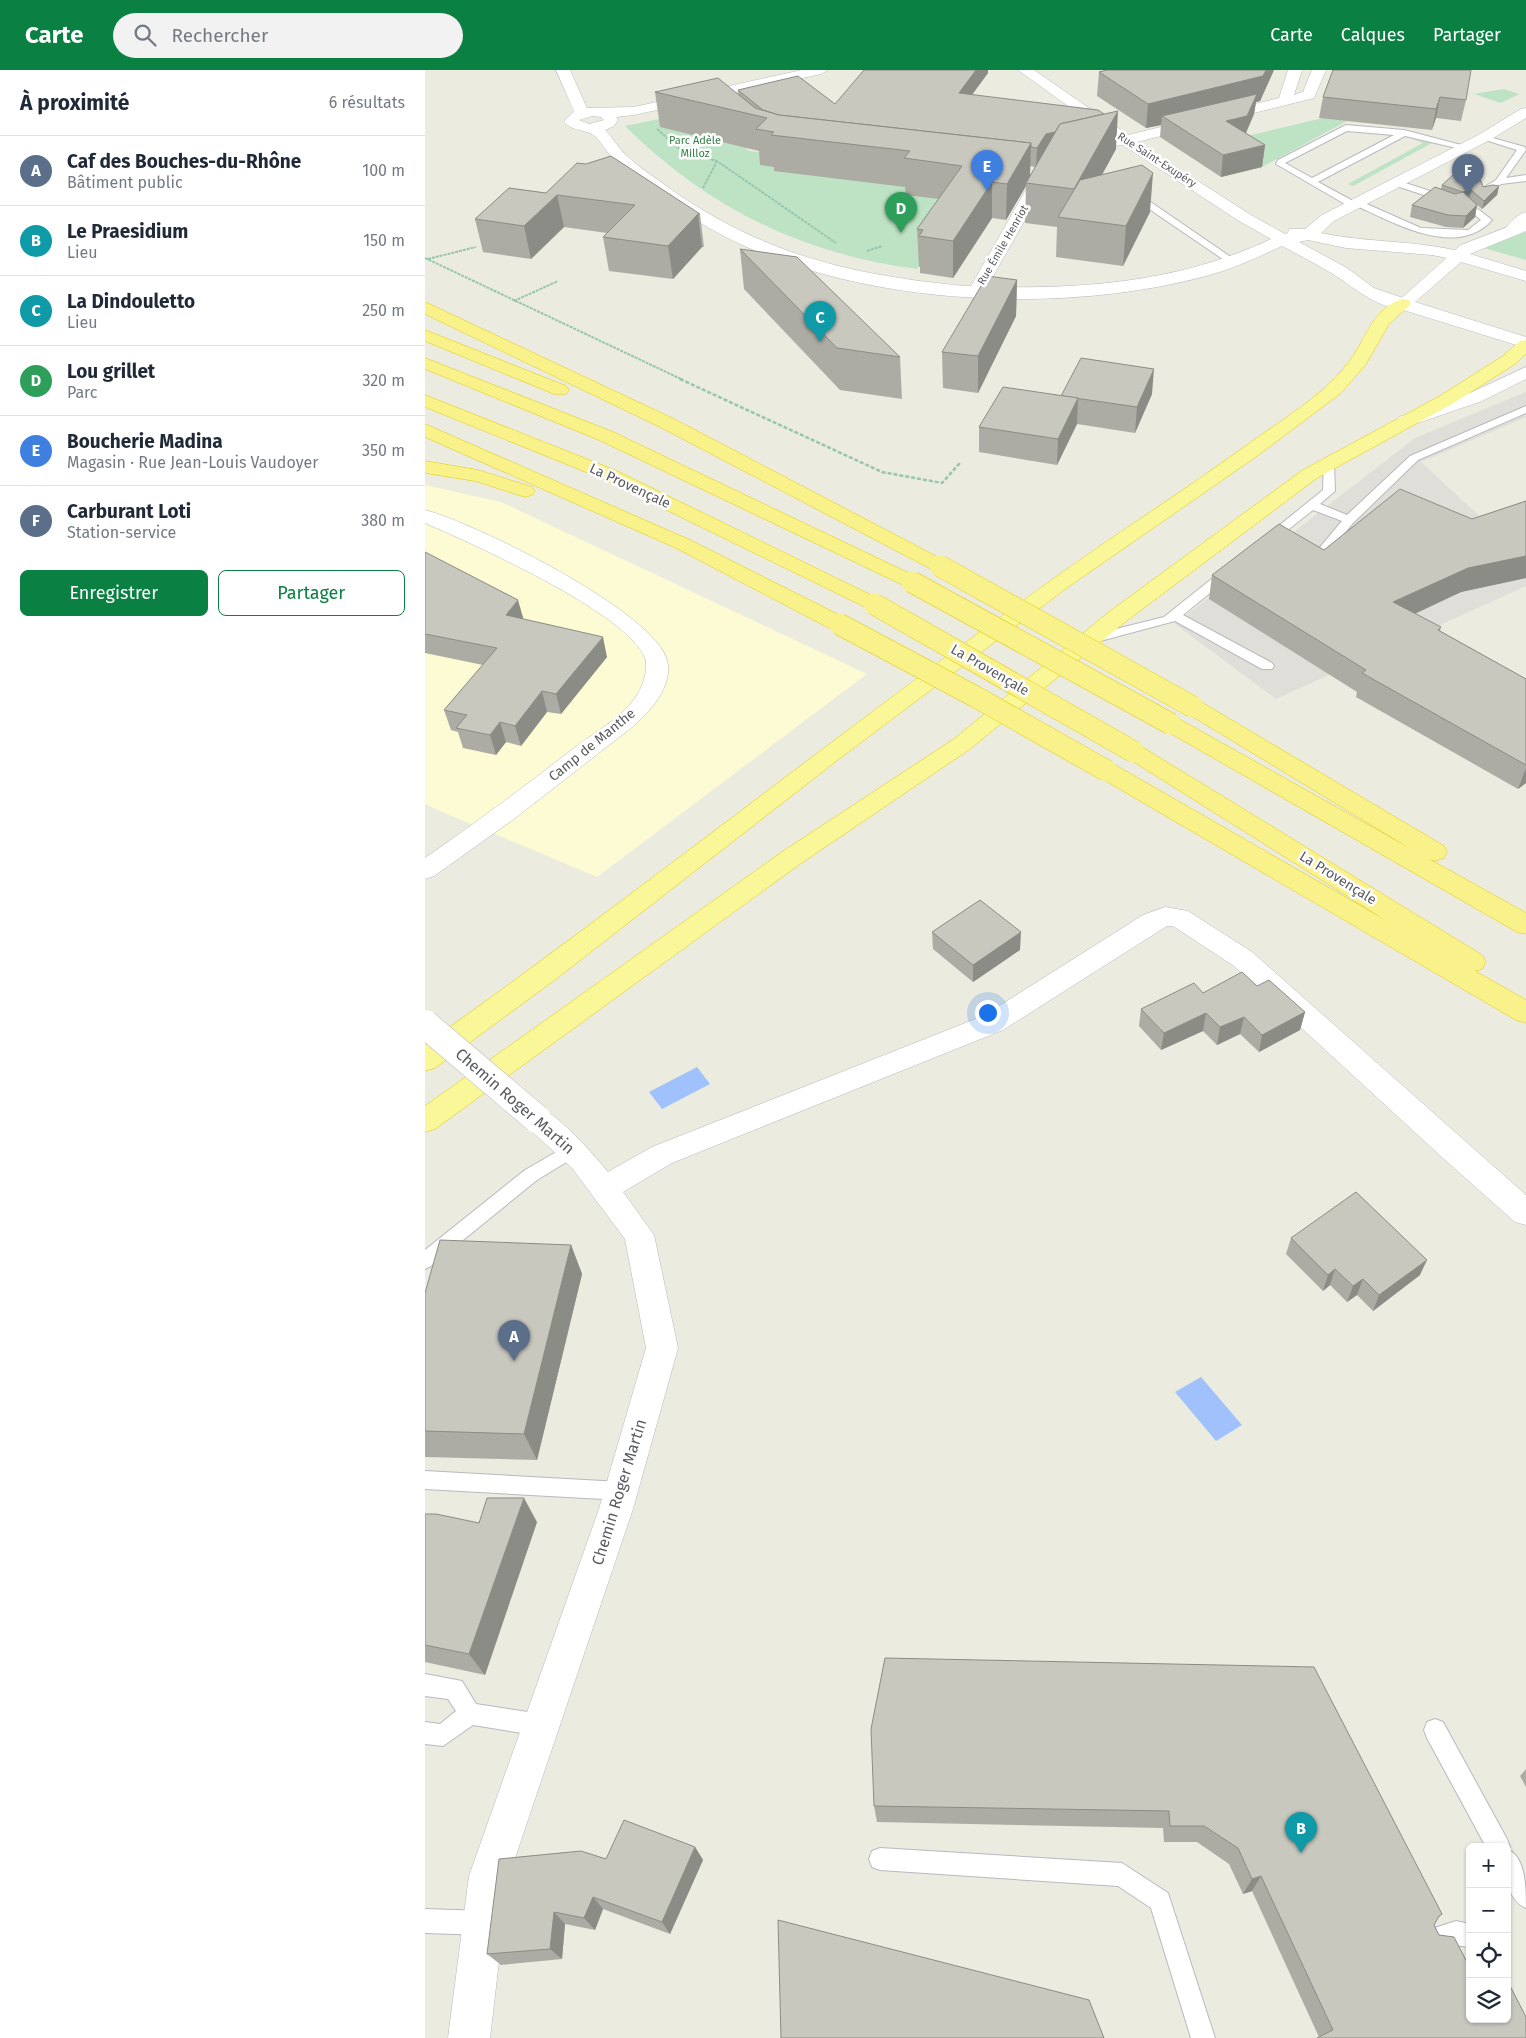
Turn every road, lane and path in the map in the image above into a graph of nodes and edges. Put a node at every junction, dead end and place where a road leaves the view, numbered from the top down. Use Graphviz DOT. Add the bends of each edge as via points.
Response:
graph roads {
  1 [pos="563,70"];
  2 [pos="821,70"];
  3 [pos="1295,70"];
  4 [pos="1319,70"];
  5 [pos="1031,73"];
  6 [pos="710,93"];
  7 [pos="1285,100"];
  8 [pos="724,105"];
  9 [pos="1526,112"];
  10 [pos="604,124"];
  11 [pos="657,128"];
  12 [pos="1404,133"];
  13 [pos="1485,137"];
  14 [pos="1125,140"];
  15 [pos="1097,147"];
  16 [pos="1465,147"];
  17 [pos="1051,158"];
  18 [pos="717,162"];
  19 [pos="1024,172"];
  20 [pos="1043,174"];
  21 [pos="1526,178"];
  22 [pos="1311,182"];
  23 [pos="1499,182"];
  24 [pos="1396,183"];
  25 [pos="701,190"];
  26 [pos="1484,191"];
  27 [pos="1133,194"];
  28 [pos="1355,204"];
  29 [pos="1526,217"];
  30 [pos="1255,224"];
  31 [pos="1520,227"];
  32 [pos="1309,234"];
  33 [pos="1282,240"];
  34 [pos="836,244"];
  35 [pos="476,247"];
  36 [pos="1457,255"];
  37 [pos="426,259"];
  38 [pos="1233,262"];
  39 [pos="1526,276"];
  40 [pos="558,280"];
  41 [pos="977,290"];
  42 [pos="513,301"];
  43 [pos="1403,304"];
  44 [pos="425,307"];
  45 [pos="425,335"];
  46 [pos="1526,344"];
  47 [pos="425,363"];
  48 [pos="1526,372"];
  49 [pos="425,400"];
  50 [pos="1526,409"];
  51 [pos="1406,421"];
  52 [pos="425,430"];
  53 [pos="960,463"];
  54 [pos="1328,464"];
  55 [pos="425,466"];
  56 [pos="1312,505"];
  57 [pos="425,516"];
  58 [pos="1349,520"];
  59 [pos="1258,548"];
  60 [pos="1317,558"];
  61 [pos="940,566"];
  62 [pos="1235,566"];
  63 [pos="1174,615"];
  64 [pos="839,624"];
  65 [pos="1087,641"];
  66 [pos="1267,666"];
  67 [pos="425,870"];
  68 [pos="1526,907"];
  69 [pos="1526,925"];
  70 [pos="1526,995"];
  71 [pos="1526,1013"];
  72 [pos="425,1024"];
  73 [pos="425,1060"];
  74 [pos="425,1121"];
  75 [pos="572,1150"];
  76 [pos="604,1188"];
  77 [pos="1526,1213"];
  78 [pos="425,1261"];
  79 [pos="425,1480"];
  80 [pos="621,1491"];
  81 [pos="425,1685"];
  82 [pos="470,1714"];
  83 [pos="541,1725"];
  84 [pos="1435,1730"];
  85 [pos="425,1733"];
  86 [pos="1497,1843"];
  87 [pos="880,1859"];
  88 [pos="1511,1868"];
  89 [pos="1526,1896"];
  90 [pos="425,1921"];
  91 [pos="484,1923"];
  92 [pos="1466,1934"];
  93 [pos="1433,1939"];
  94 [pos="469,2038"];
  95 [pos="1203,2038"];
  1 -- 10 [label="street" via="582,113 571,121 578,126"];
  2 -- 6 [label="street"];
  3 -- 7 [label="street"];
  4 -- 7 [label="street" via="1309,95"];
  5 -- 14 [label="street, Rue Saint-Exupéry"];
  6 -- 8 [label="street"];
  6 -- 10 [label="street" via="634,110"];
  7 -- 14 [label="street"];
  9 -- 13 [label="street"];
  10 -- 41 [label="street" via="619,156 669,195 744,240 838,274 895,284"];
  11 -- 18 [label="path" via="683,152"];
  12 -- 16 [label="lane"];
  12 -- 22 [label="lane"];
  12 -- 22 [label="lane" via="1347,128 1281,162"];
  13 -- 16 [label="street"];
  13 -- 23 [label="lane" via="1522,149"];
  14 -- 15 [label="street"];
  14 -- 30 [label="street, Rue Saint-Exupéry"];
  16 -- 24 [label="street"];
  17 -- 20 [label="street, Rue Émile Henriot"];
  18 -- 25 [label="path"];
  18 -- 34 [label="path"];
  19 -- 20 [label="street"];
  20 -- 41 [label="street, Rue Émile Henriot"];
  21 -- 23 [label="lane"];
  22 -- 28 [label="lane"];
  23 -- 26 [label="lane"];
  24 -- 28 [label="street"];
  24 -- 28 [label="lane" via="1460,202 1487,220 1470,234 1419,231"];
  27 -- 38 [label="lane"];
  28 -- 32 [label="street" via="1319,224"];
  29 -- 31 [label="street"];
  30 -- 32 [label="street, Rue Saint-Exupéry"];
  30 -- 33 [label="street, Rue Saint-Exupéry"];
  31 -- 36 [label="street"];
  32 -- 33 [label="street"];
  32 -- 36 [label="street, Rue Saint-Exupéry" via="1346,243"];
  33 -- 38 [label="street"];
  33 -- 43 [label="street, Rue Saint-Exupéry" via="1341,272 1368,292"];
  35 -- 37 [label="path"];
  36 -- 39 [label="street, Rue Saint-Exupéry"];
  36 -- 43 [label="street"];
  37 -- 42 [label="path"];
  38 -- 41 [label="street" via="1190,275 1095,289 1051,292"];
  40 -- 42 [label="path"];
  42 -- 53 [label="path" via="882,472 942,483"];
  43 -- 46 [label="street, Rue Saint-Exupéry"];
  43 -- 73 [label="highway" via="1383,321 1357,364 1335,389 1251,452 1053,589 547,972"];
  44 -- 61 [label="highway" via="669,424"];
  45 -- 61 [label="highway" via="655,428"];
  46 -- 51 [label="highway" via="1509,360"];
  47 -- 69 [label="highway, bridge" via="606,436 912,582"];
  48 -- 51 [label="street" via="1477,397"];
  49 -- 70 [label="highway, La Provençale, bridge" via="610,475 874,604 1135,752"];
  50 -- 58 [label="lane" via="1414,458 1384,494"];
  51 -- 54 [label="highway"];
  52 -- 64 [label="highway" via="683,544"];
  54 -- 56 [label="lane" via="1329,491"];
  54 -- 65 [label="highway" via="1310,474"];
  55 -- 64 [label="highway" via="478,476 553,501"];
  56 -- 58 [label="lane"];
  56 -- 59 [label="lane"];
  57 -- 67 [label="street, Camp de Manthe" via="482,540 552,576 629,625 649,643 656,658 655,677 645,701 627,719 555,776"];
  58 -- 60 [label="lane"];
  61 -- 68 [label="highway, bridge" via="1193,707"];
  62 -- 63 [label="lane"];
  63 -- 65 [label="lane" via="1168,620"];
  63 -- 66 [label="lane"];
  64 -- 71 [label="highway, bridge" via="1107,771"];
  65 -- 74 [label="highway" via="962,744 791,858"];
  72 -- 75 [label="street, Chemin Roger Martin, bridge"];
  75 -- 76 [label="street, Chemin Roger Martin"];
  75 -- 78 [label="lane" via="531,1175"];
  76 -- 77 [label="street" via="662,1155 993,1023 1165,916 1179,918 1243,959"];
  76 -- 80 [label="street, Chemin Roger Martin" via="639,1235 662,1348"];
  79 -- 80 [label="lane"];
  80 -- 83 [label="street, Chemin Roger Martin"];
  81 -- 82 [label="lane" via="454,1689"];
  82 -- 83 [label="lane"];
  82 -- 85 [label="lane" via="443,1735"];
  83 -- 91 [label="street, Chemin Roger Martin" via="489,1876"];
  84 -- 86 [label="lane"];
  87 -- 95 [label="lane" via="1122,1875 1161,1901"];
  88 -- 89 [label="lane"];
  90 -- 91 [label="lane"];
  91 -- 94 [label="street, Chemin Roger Martin"];
  92 -- 93 [label="lane" via="1446,1934"];
}
